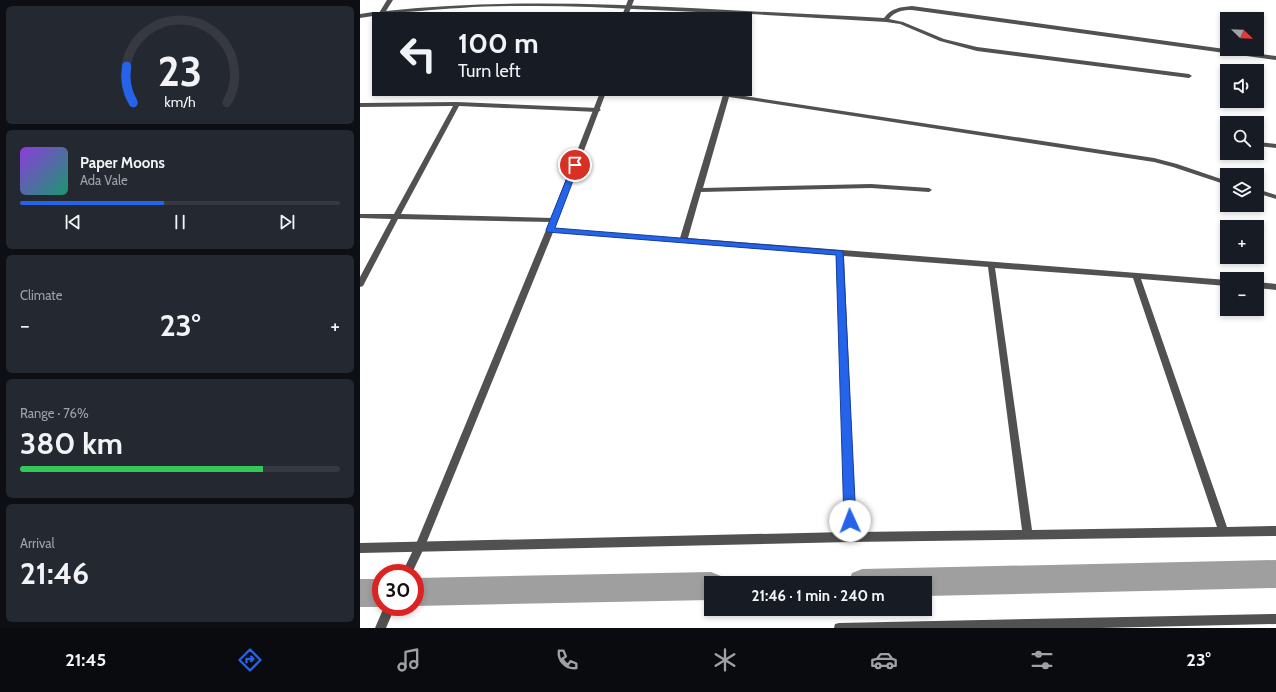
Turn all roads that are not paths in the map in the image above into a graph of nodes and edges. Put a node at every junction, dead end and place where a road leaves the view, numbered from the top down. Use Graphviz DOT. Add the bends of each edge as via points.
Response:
graph roads {
  1 [pos="390,0"];
  2 [pos="631,0"];
  3 [pos="628,6"];
  4 [pos="384,12"];
  5 [pos="392,12"];
  6 [pos="626,12"];
  7 [pos="739,12"];
  8 [pos="752,13"];
  9 [pos="372,14"];
  10 [pos="360,16"];
  11 [pos="886,20"];
  12 [pos="1276,58"];
  13 [pos="1189,76"];
  14 [pos="602,96"];
  15 [pos="726,96"];
  16 [pos="733,96"];
  17 [pos="456,104"];
  18 [pos="360,105"];
  19 [pos="598,110"];
  20 [pos="1264,145"];
  21 [pos="1276,146"];
  22 [pos="1220,181"];
  23 [pos="698,190"];
  24 [pos="929,190"];
  25 [pos="1264,193"];
  26 [pos="1276,197"];
  27 [pos="360,216"];
  28 [pos="396,217"];
  29 [pos="553,220"];
  30 [pos="550,230"];
  31 [pos="683,241"];
  32 [pos="840,253"];
  33 [pos="991,264"];
  34 [pos="1136,276"];
  35 [pos="1220,282"];
  36 [pos="360,284"];
  37 [pos="1264,286"];
  38 [pos="1276,287"];
  39 [pos="1276,531"];
  40 [pos="1224,532"];
  41 [pos="1028,534"];
  42 [pos="851,537"];
  43 [pos="420,546"];
  44 [pos="360,548"];
  45 [pos="411,564"];
  46 [pos="386,616"];
  47 [pos="1276,619"];
  48 [pos="380,628"];
  49 [pos="839,628"];
  1 -- 4 [label="street"];
  2 -- 3 [label="street"];
  3 -- 5 [label="street" via="517,4"];
  3 -- 6 [label="street"];
  3 -- 7 [label="street"];
  8 -- 11 [label="street"];
  9 -- 10 [label="street"];
  11 -- 12 [label="street" via="898,9 912,8"];
  11 -- 13 [label="street" via="901,23 942,40 977,49"];
  14 -- 19 [label="street"];
  15 -- 23 [label="street"];
  16 -- 22 [label="street" via="1154,160"];
  17 -- 18 [label="street"];
  17 -- 19 [label="street"];
  17 -- 28 [label="street"];
  19 -- 29 [label="street"];
  20 -- 21 [label="street"];
  23 -- 24 [label="street" via="871,186"];
  23 -- 31 [label="street"];
  25 -- 26 [label="street"];
  27 -- 28 [label="street"];
  28 -- 29 [label="street"];
  28 -- 36 [label="street"];
  29 -- 30 [label="street"];
  30 -- 31 [label="street"];
  30 -- 43 [label="street"];
  31 -- 32 [label="street"];
  32 -- 33 [label="street"];
  32 -- 42 [label="street"];
  33 -- 34 [label="street"];
  33 -- 41 [label="street"];
  34 -- 35 [label="street"];
  34 -- 40 [label="street"];
  37 -- 38 [label="street"];
  39 -- 40 [label="street"];
  40 -- 41 [label="street"];
  41 -- 42 [label="street"];
  42 -- 43 [label="street"];
  43 -- 44 [label="street"];
  43 -- 45 [label="street"];
  46 -- 48 [label="street"];
  47 -- 49 [label="street"];
}
